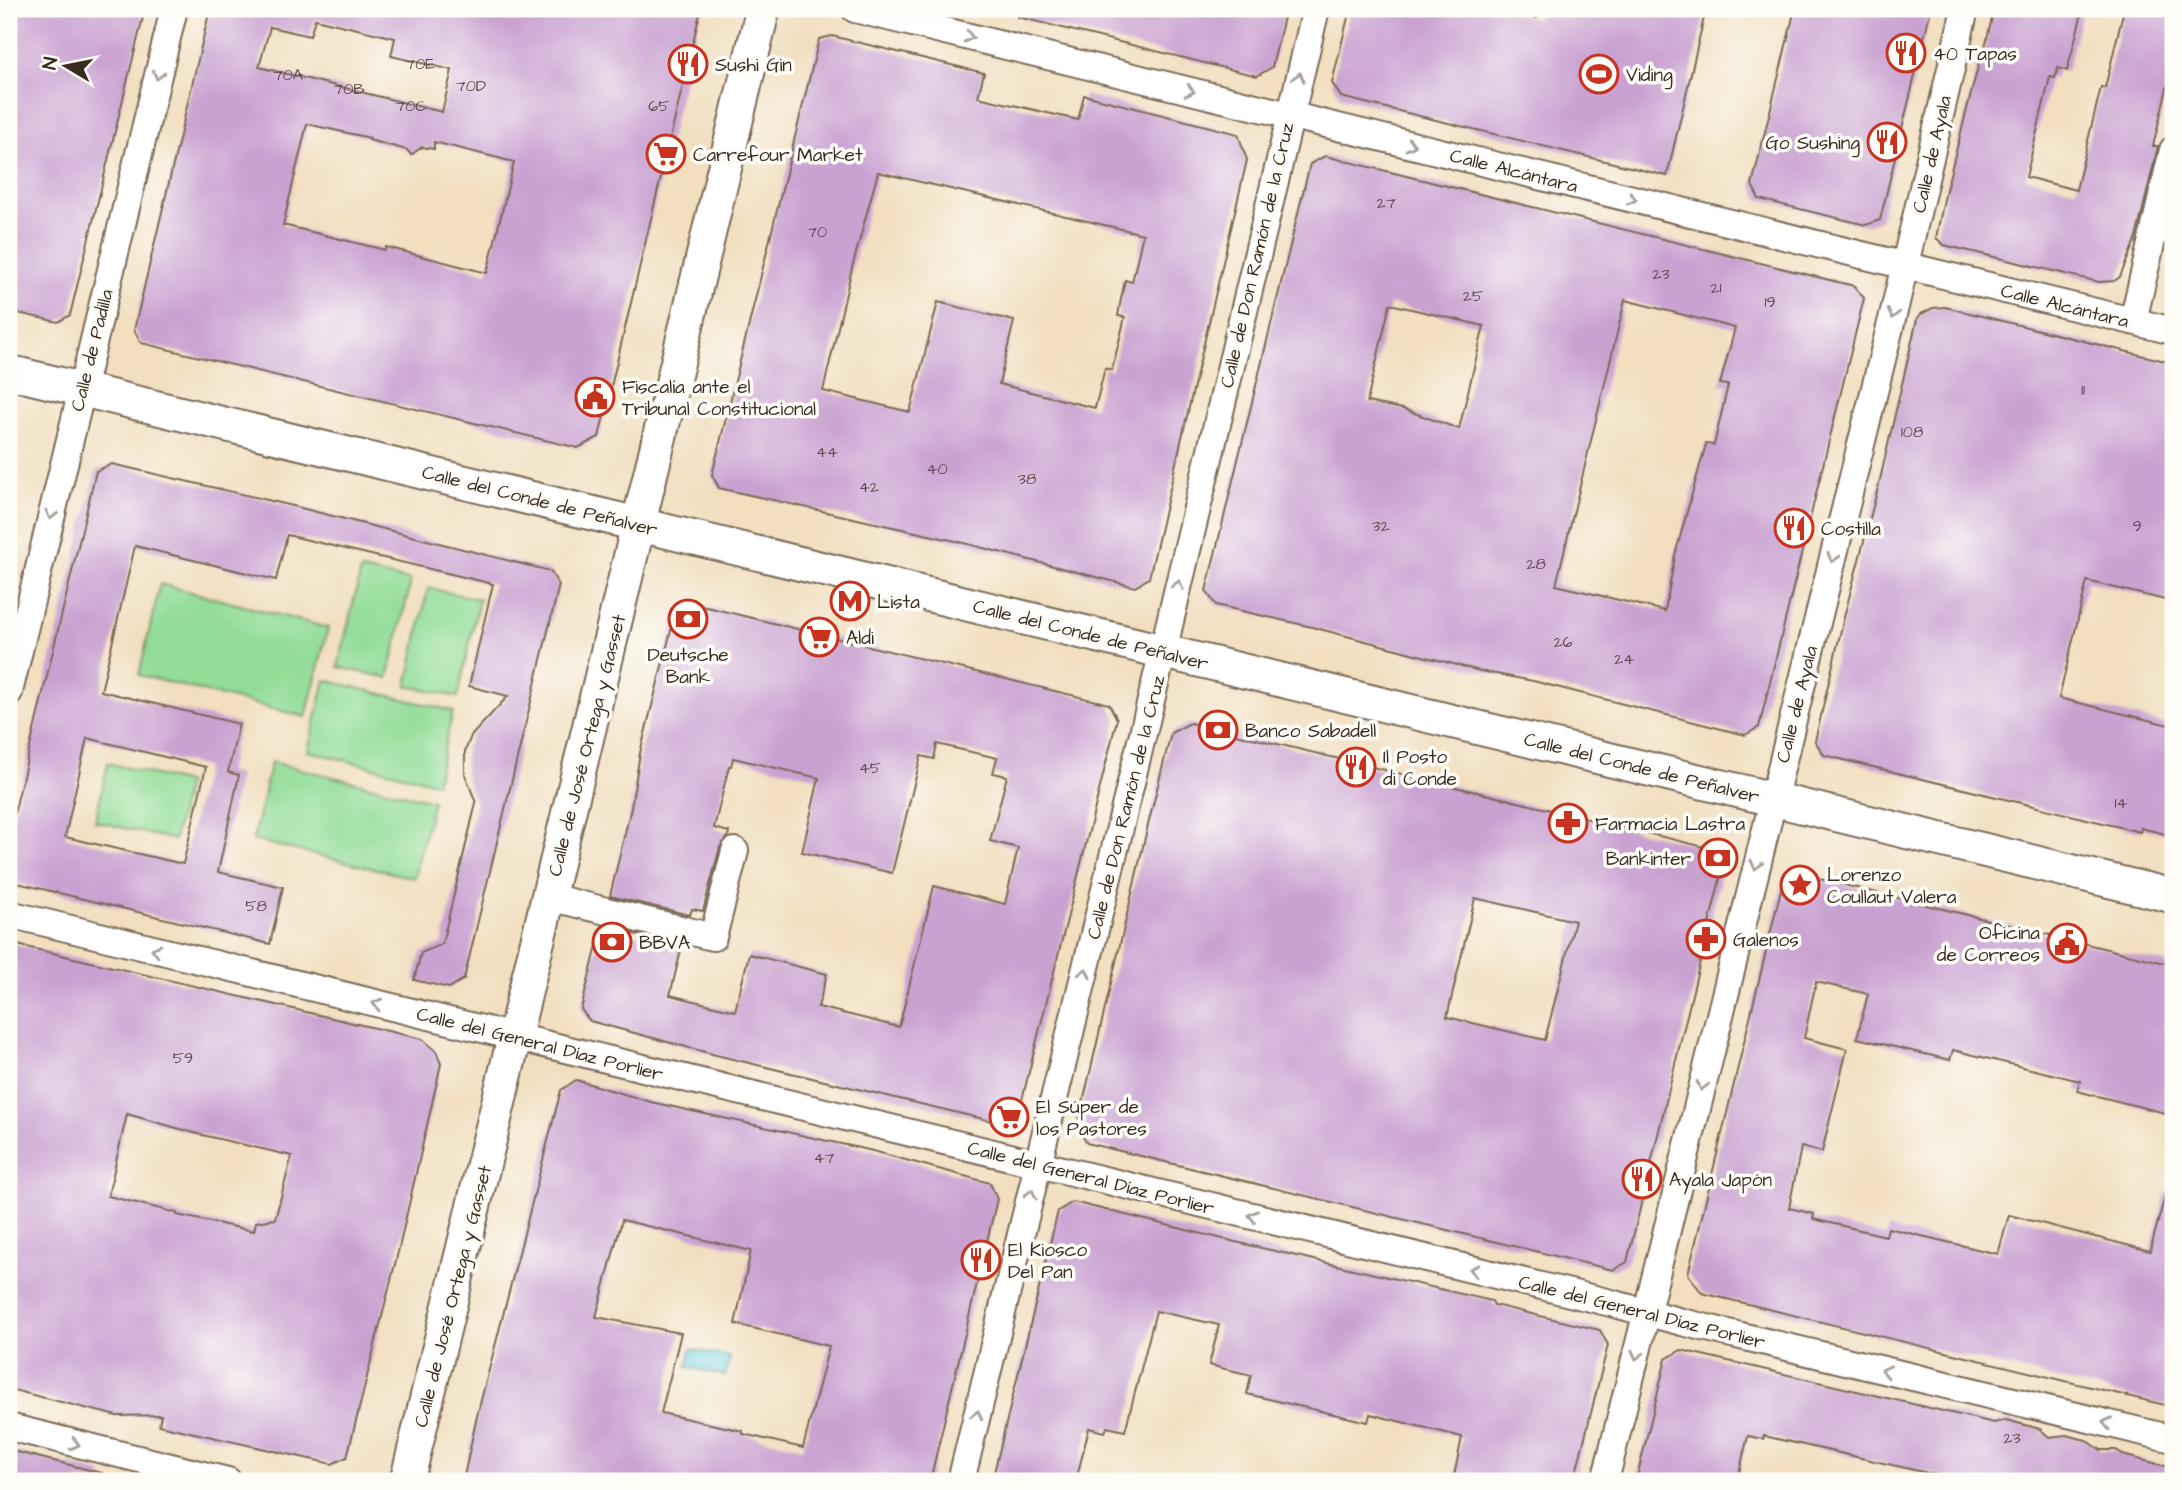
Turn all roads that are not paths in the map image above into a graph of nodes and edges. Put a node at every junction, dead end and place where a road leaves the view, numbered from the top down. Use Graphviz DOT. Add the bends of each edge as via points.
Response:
graph roads {
  1 [pos="174,9"];
  2 [pos="763,9"];
  3 [pos="855,9"];
  4 [pos="1316,9"];
  5 [pos="1965,9"];
  6 [pos="1289,115"];
  7 [pos="2173,150"];
  8 [pos="1905,266"];
  9 [pos="2133,321"];
  10 [pos="2173,331"];
  11 [pos="9,372"];
  12 [pos="82,389"];
  13 [pos="639,525"];
  14 [pos="1163,651"];
  15 [pos="9,692"];
  16 [pos="1773,799"];
  17 [pos="735,851"];
  18 [pos="2173,896"];
  19 [pos="549,897"];
  20 [pos="9,914"];
  21 [pos="514,1037"];
  22 [pos="1039,1164"];
  23 [pos="1647,1313"];
  24 [pos="9,1427"];
  25 [pos="2173,1439"];
  26 [pos="228,1481"];
  27 [pos="407,1481"];
  28 [pos="961,1481"];
  29 [pos="1605,1481"];
  1 -- 12 [label="street, Calle de Padilla, one-way"];
  2 -- 13 [label="street, Calle de José Ortega y Gasset"];
  3 -- 6 [label="street, Calle Alcántara, one-way"];
  6 -- 4 [label="street, Calle de Don Ramón de la Cruz, one-way"];
  5 -- 8 [label="street, Calle de Ayala"];
  6 -- 8 [label="street, Calle Alcántara, one-way"];
  14 -- 6 [label="street, Calle de Don Ramón de la Cruz, one-way"];
  7 -- 9 [label="street"];
  8 -- 9 [label="street, Calle Alcántara"];
  8 -- 16 [label="street, Calle de Ayala, one-way"];
  9 -- 10 [label="street, Calle Alcántara"];
  11 -- 12 [label="street, Calle del Conde de Peñalver"];
  12 -- 13 [label="street, Calle del Conde de Peñalver"];
  12 -- 15 [label="street, Calle de Padilla, one-way"];
  13 -- 14 [label="street, Calle del Conde de Peñalver"];
  13 -- 19 [label="street, Calle de José Ortega y Gasset"];
  14 -- 16 [label="street, Calle del Conde de Peñalver"];
  22 -- 14 [label="street, Calle de Don Ramón de la Cruz, one-way"];
  16 -- 18 [label="street, Calle del Conde de Peñalver"];
  16 -- 23 [label="street, Calle de Ayala, one-way"];
  17 -- 19 [label="street" via="713,937"];
  19 -- 21 [label="street, Calle de José Ortega y Gasset"];
  21 -- 20 [label="street, Calle del General Díaz Porlier, one-way"];
  21 -- 22 [label="street, Calle del General Díaz Porlier"];
  21 -- 27 [label="street, Calle de José Ortega y Gasset"];
  23 -- 22 [label="street, Calle del General Díaz Porlier, one-way"];
  28 -- 22 [label="street, Calle de Don Ramón de la Cruz, one-way"];
  25 -- 23 [label="street, Calle del General Díaz Porlier, one-way"];
  23 -- 29 [label="street, Calle de Ayala, one-way"];
  24 -- 26 [label="street, one-way"];
}
